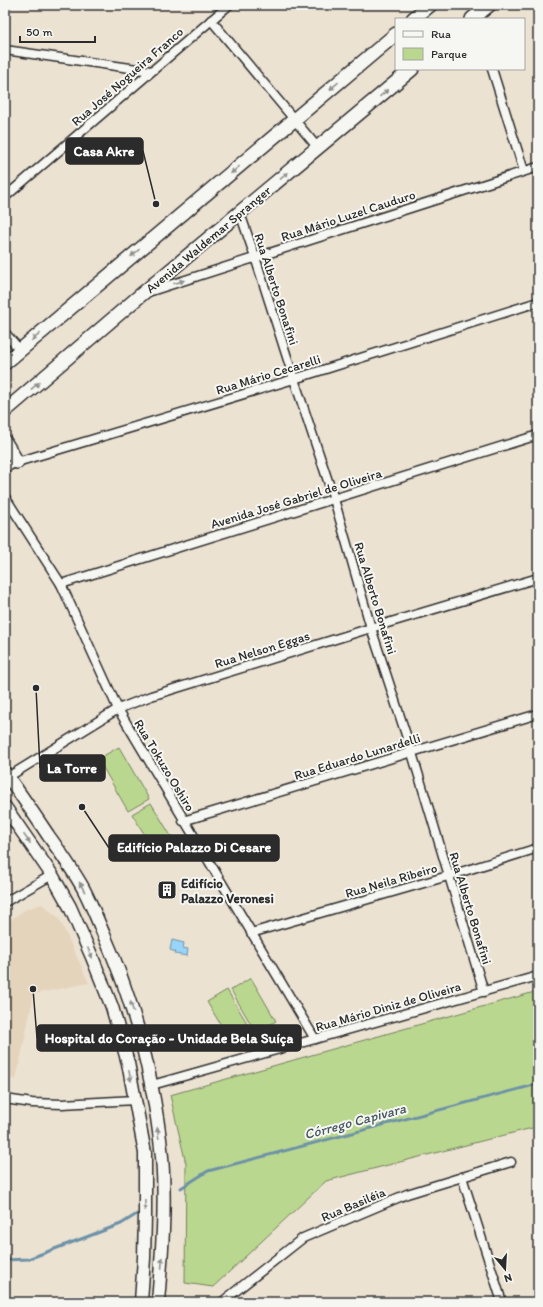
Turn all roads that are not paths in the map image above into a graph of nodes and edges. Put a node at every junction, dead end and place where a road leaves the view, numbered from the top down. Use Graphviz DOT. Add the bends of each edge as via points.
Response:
graph roads {
  1 [pos="229,5"];
  2 [pos="430,5"];
  3 [pos="489,5"];
  4 [pos="414,18"];
  5 [pos="475,18"];
  6 [pos="211,20"];
  7 [pos="395,35"];
  8 [pos="5,50"];
  9 [pos="411,70"];
  10 [pos="492,70"];
  11 [pos="151,71"];
  12 [pos="295,119"];
  13 [pos="318,148"];
  14 [pos="538,167"];
  15 [pos="524,171"];
  16 [pos="5,197"];
  17 [pos="240,213"];
  18 [pos="255,257"];
  19 [pos="142,294"];
  20 [pos="538,302"];
  21 [pos="5,333"];
  22 [pos="20,350"];
  23 [pos="5,363"];
  24 [pos="294,379"];
  25 [pos="5,411"];
  26 [pos="538,435"];
  27 [pos="5,442"];
  28 [pos="11,465"];
  29 [pos="5,497"];
  30 [pos="334,499"];
  31 [pos="538,578"];
  32 [pos="61,584"];
  33 [pos="371,628"];
  34 [pos="118,709"];
  35 [pos="538,714"];
  36 [pos="412,753"];
  37 [pos="7,775"];
  38 [pos="5,807"];
  39 [pos="184,821"];
  40 [pos="538,848"];
  41 [pos="52,874"];
  42 [pos="448,876"];
  43 [pos="5,902"];
  44 [pos="251,932"];
  45 [pos="538,976"];
  46 [pos="484,992"];
  47 [pos="315,1039"];
  48 [pos="152,1085"];
  49 [pos="5,1099"];
  50 [pos="136,1100"];
  51 [pos="511,1162"];
  52 [pos="462,1177"];
  53 [pos="141,1302"];
  54 [pos="158,1302"];
  55 [pos="222,1302"];
  56 [pos="502,1302"];
  1 -- 6 [label="street, Rua José Nogueira Franco"];
  2 -- 4 [label="main road"];
  3 -- 5 [label="main road"];
  6 -- 11 [label="street, Rua José Nogueira Franco"];
  6 -- 12 [label="street"];
  7 -- 12 [label="main road, one-way"];
  8 -- 11 [label="street"];
  13 -- 9 [label="main road, Avenida Waldemar Spranger, one-way"];
  10 -- 15 [label="street"];
  11 -- 16 [label="street, Rua José Nogueira Franco"];
  12 -- 13 [label="street"];
  12 -- 22 [label="main road, one-way"];
  17 -- 13 [label="main road, Avenida Waldemar Spranger, one-way"];
  14 -- 15 [label="street, Rua Mário Luzel Cauduro"];
  15 -- 18 [label="street, Rua Mário Luzel Cauduro"];
  17 -- 18 [label="street, Rua Alberto Bonafini"];
  17 -- 19 [label="main road, Avenida Waldemar Spranger"];
  19 -- 18 [label="street, Rua Mário Luzel Cauduro, one-way"];
  18 -- 24 [label="street, Rua Alberto Bonafini"];
  25 -- 19 [label="main road, Avenida Waldemar Spranger, one-way"];
  20 -- 24 [label="street, Rua Mário Cecarelli"];
  21 -- 22 [label="street"];
  22 -- 23 [label="main road"];
  24 -- 28 [label="street, Rua Mário Cecarelli"];
  24 -- 30 [label="street, Rua Alberto Bonafini"];
  26 -- 30 [label="street, Avenida José Gabriel de Oliveira"];
  27 -- 28 [label="main road"];
  29 -- 32 [label="street, Rua Tokuzo Oshiro"];
  30 -- 32 [label="street, Avenida José Gabriel de Oliveira"];
  30 -- 33 [label="street, Rua Alberto Bonafini"];
  31 -- 33 [label="street, Rua Nelson Eggas"];
  32 -- 34 [label="street, Rua Tokuzo Oshiro"];
  33 -- 34 [label="street, Rua Nelson Eggas" via="151,696"];
  33 -- 36 [label="street, Rua Alberto Bonafini"];
  34 -- 37 [label="street, Rua Nelson Eggas"];
  34 -- 39 [label="street, Rua Tokuzo Oshiro"];
  35 -- 36 [label="street, Rua Eduardo Lunardelli"];
  36 -- 39 [label="street, Rua Eduardo Lunardelli"];
  36 -- 42 [label="street, Rua Alberto Bonafini"];
  48 -- 37 [label="street, one-way" via="120,972 94,912 72,869"];
  38 -- 41 [label="street, one-way"];
  39 -- 44 [label="street, Rua Tokuzo Oshiro"];
  40 -- 42 [label="street, Rua Neila Ribeiro"];
  41 -- 43 [label="street"];
  41 -- 50 [label="street, one-way" via="70,907 112,1007"];
  42 -- 44 [label="street, Rua Neila Ribeiro"];
  42 -- 46 [label="street, Rua Alberto Bonafini"];
  44 -- 47 [label="street, Rua Tokuzo Oshiro"];
  45 -- 46 [label="street, Rua Mário Diniz de Oliveira"];
  46 -- 47 [label="street, Rua Mário Diniz de Oliveira"];
  47 -- 48 [label="street, Rua Mário Diniz de Oliveira"];
  54 -- 48 [label="street, one-way" via="164,1208 162,1157"];
  49 -- 50 [label="street" via="62,1104"];
  50 -- 53 [label="street, one-way" via="145,1154 146,1215"];
  51 -- 52 [label="street, Rua Basiléia"];
  52 -- 55 [label="street, Rua Basiléia" via="408,1194 302,1238"];
  52 -- 56 [label="street"];
}
